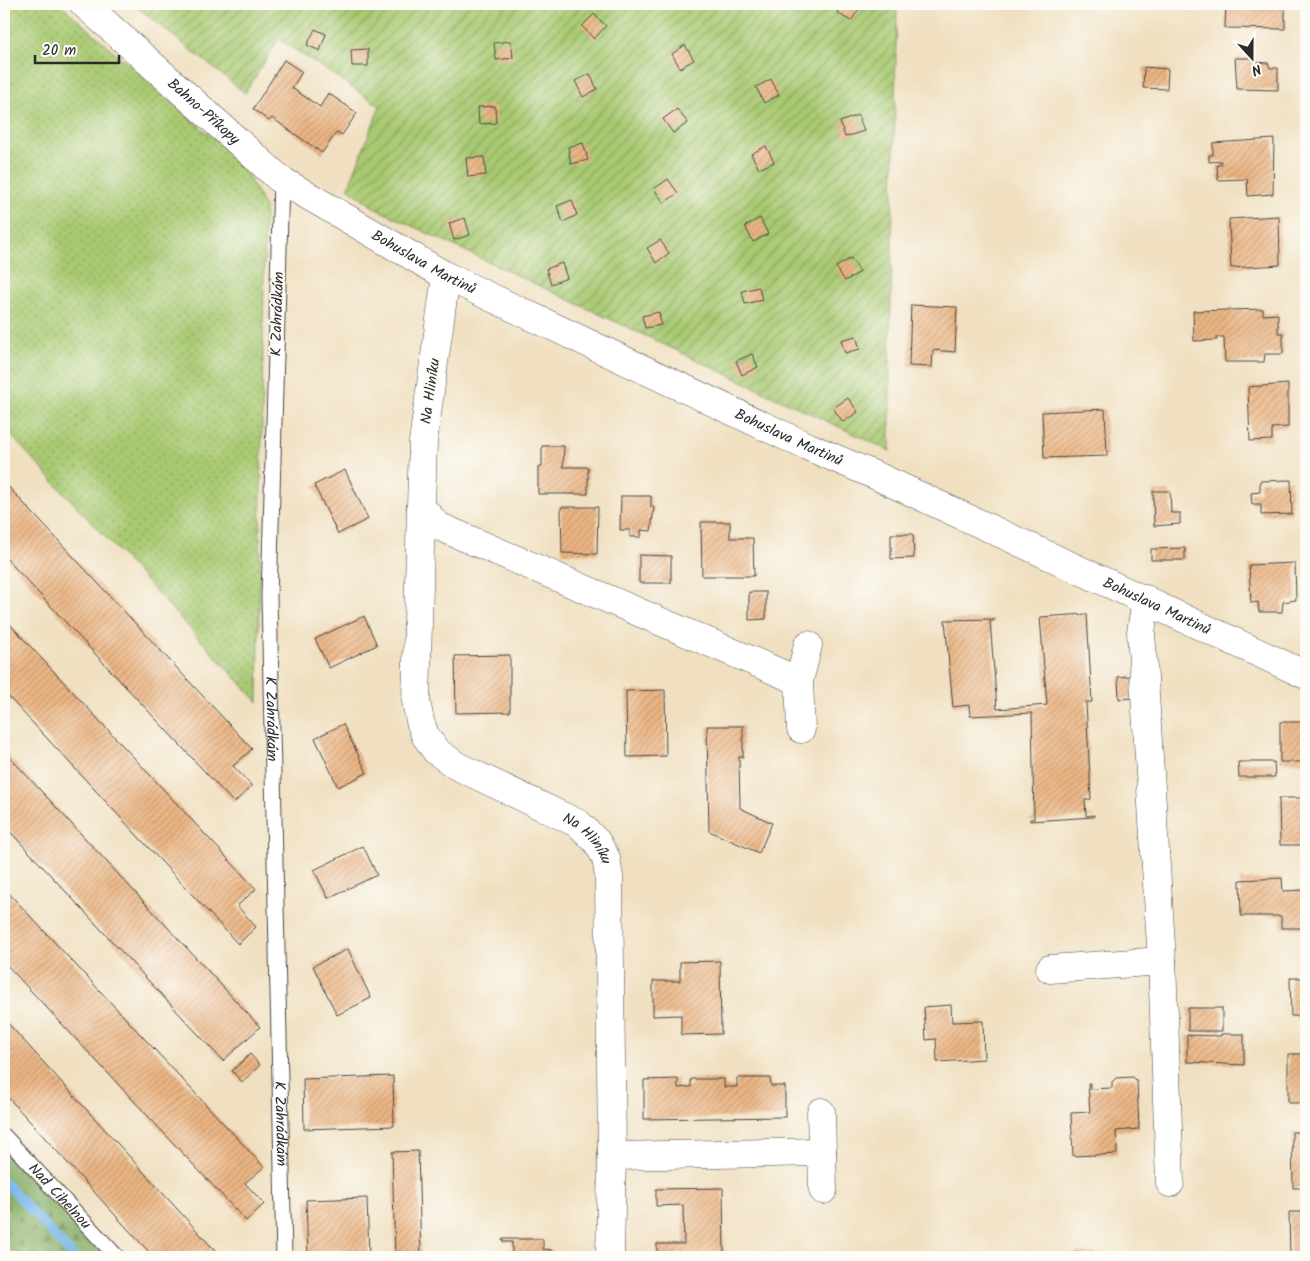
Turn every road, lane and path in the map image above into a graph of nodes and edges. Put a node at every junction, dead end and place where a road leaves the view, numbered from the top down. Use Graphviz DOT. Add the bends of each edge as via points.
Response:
graph roads {
  1 [pos="84,4"];
  2 [pos="281,180"];
  3 [pos="446,276"];
  4 [pos="421,507"];
  5 [pos="1146,599"];
  6 [pos="808,645"];
  7 [pos="1306,675"];
  8 [pos="799,681"];
  9 [pos="801,729"];
  10 [pos="1162,961"];
  11 [pos="1050,969"];
  12 [pos="821,1112"];
  13 [pos="4,1136"];
  14 [pos="822,1152"];
  15 [pos="612,1156"];
  16 [pos="1170,1183"];
  17 [pos="823,1190"];
  18 [pos="117,1257"];
  19 [pos="284,1257"];
  20 [pos="610,1257"];
  1 -- 2 [label="street, Bahno-Příkopy"];
  2 -- 3 [label="street, Bohuslava Martinů"];
  2 -- 19 [label="lane, K Zahrádkám" via="269,597"];
  3 -- 4 [label="street, Na Hliníku" via="422,442"];
  3 -- 5 [label="street, Bohuslava Martinů" via="802,444"];
  4 -- 8 [label="street" via="438,526"];
  4 -- 15 [label="street, Na Hliníku" via="416,701 425,735 436,751 457,766 579,824 597,842 606,858 609,877"];
  5 -- 7 [label="street, Bohuslava Martinů"];
  5 -- 10 [label="street" via="1141,632"];
  6 -- 8 [label="street"];
  8 -- 9 [label="street"];
  10 -- 11 [label="street"];
  10 -- 16 [label="street"];
  12 -- 14 [label="street"];
  13 -- 18 [label="lane, Nad Cihelnou"];
  14 -- 15 [label="street"];
  14 -- 17 [label="street"];
  15 -- 20 [label="street, Na Hliníku"];
}
